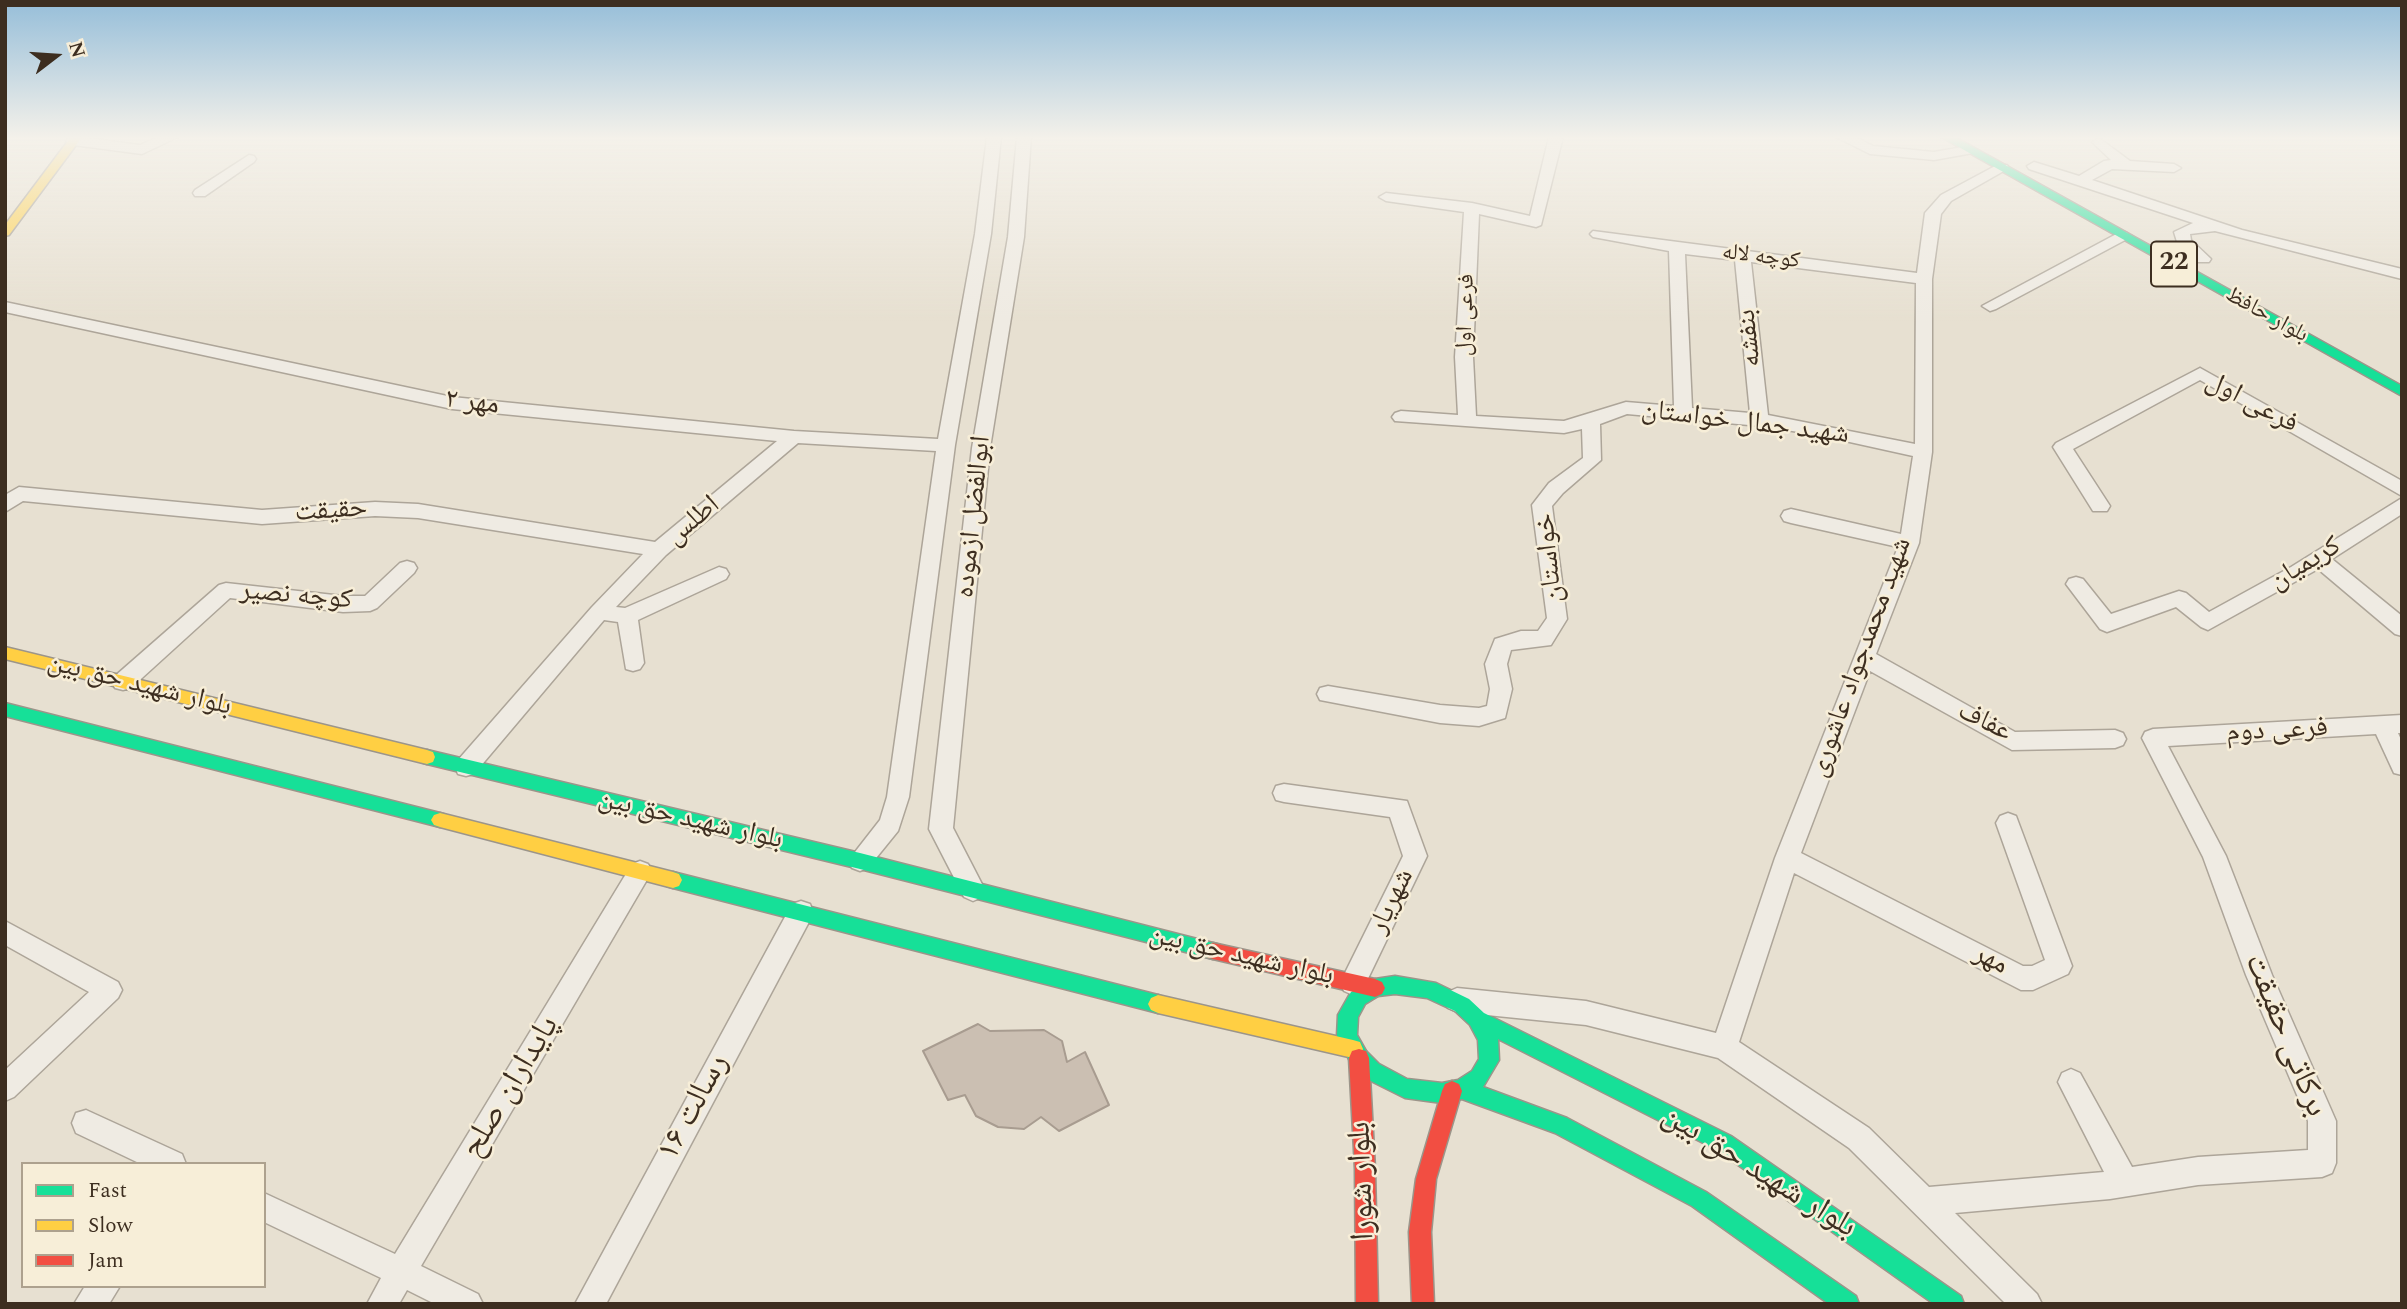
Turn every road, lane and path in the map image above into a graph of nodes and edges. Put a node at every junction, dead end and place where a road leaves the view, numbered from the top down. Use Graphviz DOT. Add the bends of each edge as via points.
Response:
graph roads {
  1 [pos="31,198"];
  2 [pos="988,198"];
  3 [pos="1019,198"];
  4 [pos="1394,198"];
  5 [pos="1542,198"];
  6 [pos="1946,198"];
  7 [pos="2055,198"];
  8 [pos="2091,198"];
  9 [pos="2128,198"];
  10 [pos="2106,206"];
  11 [pos="1472,208"];
  12 [pos="5,233"];
  13 [pos="2237,233"];
  14 [pos="1598,234"];
  15 [pos="2122,236"];
  16 [pos="2167,240"];
  17 [pos="1677,248"];
  18 [pos="1742,255"];
  19 [pos="2209,263"];
  20 [pos="2402,274"];
  21 [pos="1924,279"];
  22 [pos="1990,306"];
  23 [pos="5,307"];
  24 [pos="2402,391"];
  25 [pos="1683,414"];
  26 [pos="1401,417"];
  27 [pos="1760,420"];
  28 [pos="1466,421"];
  29 [pos="1591,421"];
  30 [pos="794,437"];
  31 [pos="946,445"];
  32 [pos="1923,452"];
  33 [pos="2402,490"];
  34 [pos="5,505"];
  35 [pos="2402,505"];
  36 [pos="2100,506"];
  37 [pos="1791,516"];
  38 [pos="1909,543"];
  39 [pos="659,550"];
  40 [pos="2319,559"];
  41 [pos="407,568"];
  42 [pos="719,573"];
  43 [pos="2076,584"];
  44 [pos="599,612"];
  45 [pos="627,616"];
  46 [pos="2402,628"];
  47 [pos="5,653"];
  48 [pos="1866,659"];
  49 [pos="633,663"];
  50 [pos="123,682"];
  51 [pos="1328,694"];
  52 [pos="5,709"];
  53 [pos="2393,725"];
  54 [pos="2153,738"];
  55 [pos="2115,739"];
  56 [pos="2402,766"];
  57 [pos="466,767"];
  58 [pos="1284,793"];
  59 [pos="2008,823"];
  60 [pos="1787,858"];
  61 [pos="860,861"];
  62 [pos="640,871"];
  63 [pos="973,890"];
  64 [pos="801,912"];
  65 [pos="5,932"];
  66 [pos="1364,985"];
  67 [pos="1449,999"];
  68 [pos="1477,1019"];
  69 [pos="1724,1047"];
  70 [pos="1356,1054"];
  71 [pos="2071,1082"];
  72 [pos="5,1088"];
  73 [pos="1457,1090"];
  74 [pos="86,1123"];
  75 [pos="168,1162"];
  76 [pos="2125,1182"];
  77 [pos="1924,1202"];
  78 [pos="266,1209"];
  79 [pos="402,1273"];
  80 [pos="104,1288"];
  81 [pos="89,1304"];
  82 [pos="382,1304"];
  83 [pos="467,1304"];
  84 [pos="590,1304"];
  85 [pos="1367,1304"];
  86 [pos="1423,1304"];
  87 [pos="1847,1304"];
  88 [pos="1953,1304"];
  89 [pos="2027,1304"];
  1 -- 12 [label="main road"];
  2 -- 31 [label="street, ابوالفضل ازموده"];
  3 -- 63 [label="street, ابوالفضل ازموده" via="981,448 941,829"];
  4 -- 11 [label="street"];
  5 -- 11 [label="street" via="1536,222"];
  6 -- 21 [label="street, شهید محمدجواد عاشوری" via="1933,213"];
  7 -- 15 [label="main road, بلوار حافظ / 22"];
  8 -- 10 [label="main road"];
  9 -- 13 [label="street"];
  11 -- 28 [label="street, فرعی اول" via="1464,357"];
  13 -- 19 [label="street" via="2204,227 2182,232 2184,242"];
  13 -- 20 [label="street"];
  14 -- 17 [label="street, کوچه لاله"];
  15 -- 22 [label="street"];
  15 -- 24 [label="main road, بلوار حافظ / 22"];
  16 -- 19 [label="main road, بلوار حافظ / 22"];
  17 -- 18 [label="street, کوچه لاله"];
  17 -- 25 [label="street"];
  18 -- 21 [label="street, کوچه لاله"];
  18 -- 27 [label="street, بنفشه"];
  21 -- 32 [label="street, شهید محمدجواد عاشوری"];
  23 -- 30 [label="street, مهر ۲" via="452,403"];
  25 -- 27 [label="street, شهید جمال خواستان"];
  25 -- 29 [label="street, شهید جمال خواستان" via="1626,408"];
  26 -- 28 [label="street, شهید جمال خواستان"];
  27 -- 32 [label="street, شهید جمال خواستان"];
  28 -- 29 [label="street, شهید جمال خواستان" via="1564,427"];
  29 -- 51 [label="street, خواستان" via="1592,460 1542,505 1557,619 1544,639 1502,645 1496,664 1501,689 1497,712 1479,717 1440,714"];
  30 -- 31 [label="street, مهر ۲"];
  30 -- 39 [label="street, اطلس"];
  31 -- 61 [label="street, ابوالفضل ازموده" via="898,797 890,824"];
  32 -- 38 [label="street, شهید محمدجواد عاشوری"];
  33 -- 36 [label="street, فرعی اول" via="2200,373 2062,447"];
  34 -- 39 [label="street, حقیقت" via="19,494 262,517 376,509 418,511"];
  35 -- 40 [label="street, کریمیان"];
  37 -- 38 [label="street"];
  38 -- 48 [label="street, شهید محمدجواد عاشوری"];
  39 -- 44 [label="street, اطلس"];
  40 -- 43 [label="street, کریمیان" via="2208,622 2179,598 2107,624"];
  40 -- 46 [label="street"];
  41 -- 50 [label="street, کوچه نصیر" via="370,603 226,590"];
  42 -- 45 [label="street, اطلس"];
  44 -- 45 [label="street"];
  44 -- 57 [label="street, اطلس"];
  45 -- 49 [label="street"];
  47 -- 50 [label="main road, بلوار شهید حق بین"];
  48 -- 55 [label="street, عفاف" via="2012,741"];
  48 -- 60 [label="street, شهید محمدجواد عاشوری"];
  50 -- 57 [label="main road, بلوار شهید حق بین"];
  52 -- 62 [label="main road, بلوار شهید حق بین"];
  53 -- 54 [label="street, فرعی دوم"];
  53 -- 56 [label="street"];
  54 -- 76 [label="street, برکاتی حقیقت" via="2214,856 2322,1121 2322,1163 2198,1171"];
  57 -- 61 [label="main road, بلوار شهید حق بین"];
  58 -- 66 [label="street, شهریار" via="1399,808 1415,856"];
  59 -- 60 [label="street, مهر" via="2059,966 2033,978 2021,978"];
  60 -- 69 [label="street, شهید محمدجواد عاشوری"];
  61 -- 63 [label="main road, بلوار شهید حق بین"];
  62 -- 64 [label="main road, بلوار شهید حق بین"];
  62 -- 79 [label="street, پایداران صلح"];
  63 -- 66 [label="main road, بلوار شهید حق بین"];
  64 -- 70 [label="main road, بلوار شهید حق بین"];
  64 -- 84 [label="street, رسالت ۱۶"];
  65 -- 72 [label="street" via="109,990"];
  66 -- 67 [label="main road" via="1429,989"];
  66 -- 70 [label="main road" via="1348,1015 1347,1036"];
  67 -- 68 [label="main road"];
  67 -- 69 [label="street" via="1586,1013"];
  68 -- 73 [label="main road" via="1488,1038 1489,1060 1479,1078"];
  68 -- 88 [label="main road, بلوار شهید حق بین" via="1724,1143"];
  69 -- 77 [label="street" via="1859,1138"];
  70 -- 73 [label="main road" via="1372,1071 1405,1088 1442,1093"];
  70 -- 85 [label="main road, بلوار شورا" via="1365,1169"];
  71 -- 76 [label="street"];
  73 -- 86 [label="main road, بلوار شورا" via="1426,1179 1420,1233"];
  73 -- 87 [label="main road, بلوار شهید حق بین" via="1560,1125 1699,1199"];
  74 -- 75 [label="street"];
  76 -- 77 [label="street, برکاتی حقیقت"];
  77 -- 89 [label="street"];
  78 -- 79 [label="street"];
  79 -- 82 [label="street, پایداران صلح"];
  79 -- 83 [label="street"];
  80 -- 81 [label="street"];
}
